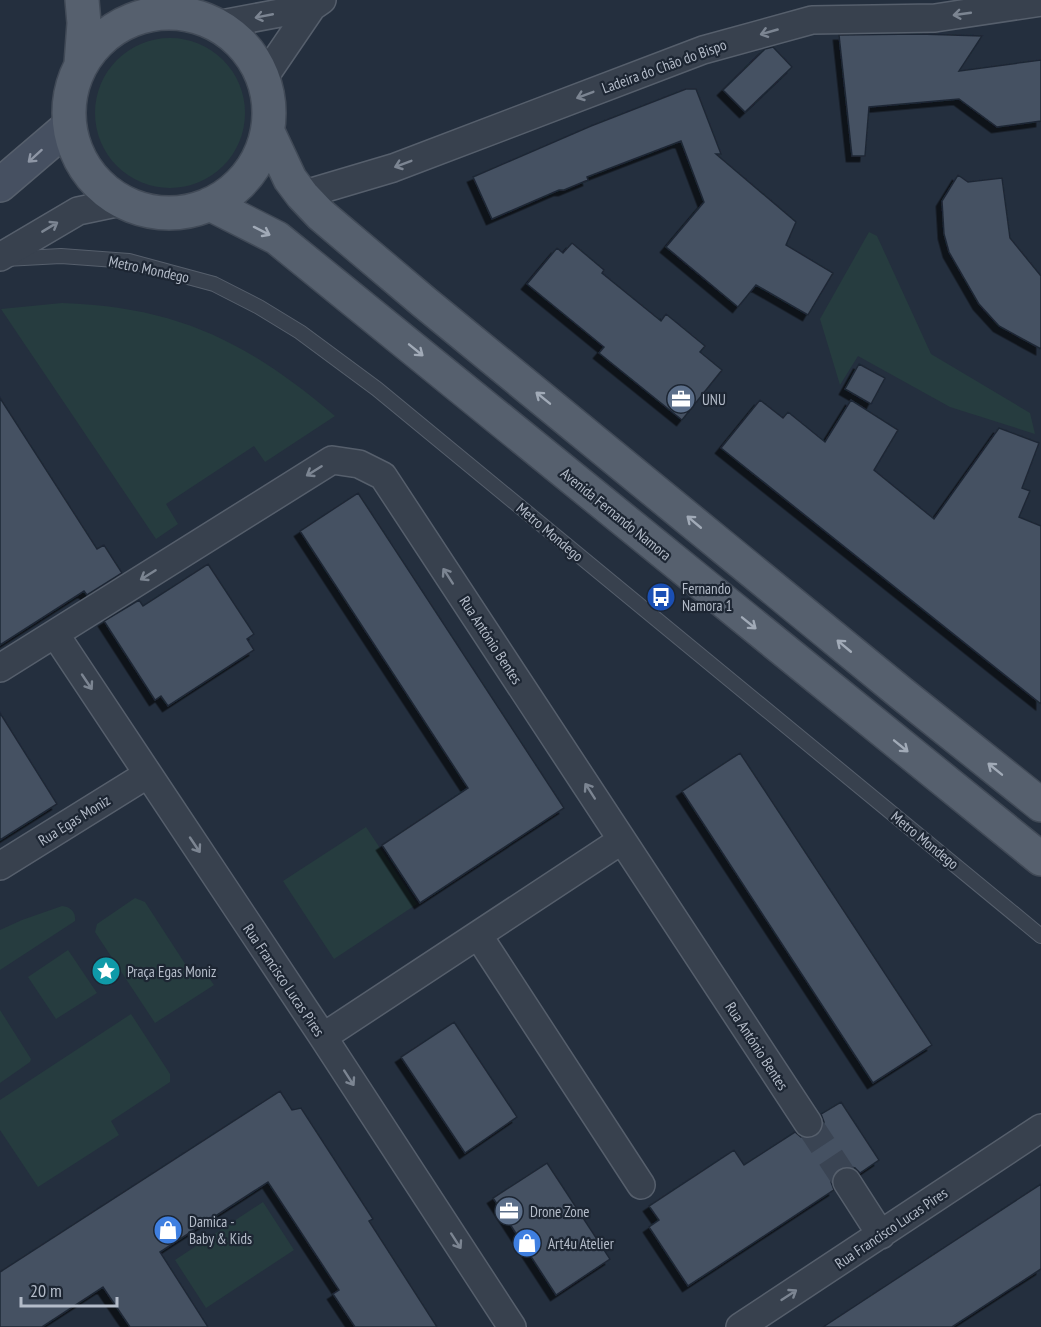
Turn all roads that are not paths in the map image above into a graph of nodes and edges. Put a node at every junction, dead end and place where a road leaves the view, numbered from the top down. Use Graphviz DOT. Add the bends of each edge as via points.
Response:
graph roads {
  1 [pos="82,0"];
  2 [pos="1041,2"];
  3 [pos="317,4"];
  4 [pos="169,7"];
  5 [pos="216,25"];
  6 [pos="81,64"];
  7 [pos="263,79"];
  8 [pos="69,126"];
  9 [pos="268,132"];
  10 [pos="0,185"];
  11 [pos="302,195"];
  12 [pos="122,202"];
  13 [pos="210,204"];
  14 [pos="0,258"];
  15 [pos="55,634"];
  16 [pos="0,668"];
  17 [pos="148,774"];
  18 [pos="1041,805"];
  19 [pos="622,840"];
  20 [pos="1041,859"];
  21 [pos="0,866"];
  22 [pos="478,934"];
  23 [pos="1041,936"];
  24 [pos="322,1037"];
  25 [pos="808,1123"];
  26 [pos="1041,1128"];
  27 [pos="846,1182"];
  28 [pos="641,1185"];
  29 [pos="881,1235"];
  30 [pos="512,1327"];
  31 [pos="740,1327"];
  1 -- 6 [label="main road"];
  2 -- 11 [label="street, Ladeira do Chão do Bispo, one-way" via="935,18 812,20 703,50 393,168"];
  3 -- 5 [label="street, one-way"];
  3 -- 7 [label="street"];
  4 -- 5 [label="main road"];
  4 -- 6 [label="main road" via="111,31"];
  5 -- 7 [label="main road" via="252,57"];
  6 -- 8 [label="main road" via="72,85"];
  7 -- 9 [label="main road"];
  8 -- 10 [label="main road, one-way"];
  8 -- 12 [label="main road" via="86,170"];
  9 -- 11 [label="main road"];
  9 -- 13 [label="main road" via="246,177"];
  18 -- 11 [label="main road, one-way" via="424,302"];
  12 -- 13 [label="main road" via="166,213"];
  14 -- 12 [label="street, one-way" via="78,211"];
  13 -- 20 [label="main road, Avenida Fernando Namora, one-way" via="277,238"];
  14 -- 23 [label="lane, Metro Mondego" via="61,256 129,261 214,284 300,332 377,389"];
  15 -- 16 [label="street, Rua António Bentes"];
  15 -- 17 [label="street, Rua Francisco Lucas Pires, one-way"];
  19 -- 15 [label="street, Rua António Bentes, one-way" via="383,476 359,464 332,460"];
  17 -- 21 [label="street, Rua Egas Moniz"];
  17 -- 24 [label="street, Rua Francisco Lucas Pires, one-way"];
  19 -- 22 [label="street"];
  19 -- 25 [label="street, Rua António Bentes"];
  22 -- 24 [label="street"];
  22 -- 28 [label="street"];
  24 -- 30 [label="street, Rua Francisco Lucas Pires, one-way"];
  26 -- 29 [label="street, Rua Francisco Lucas Pires"];
  27 -- 29 [label="street"];
  31 -- 29 [label="street, Rua Francisco Lucas Pires, one-way"];
}
